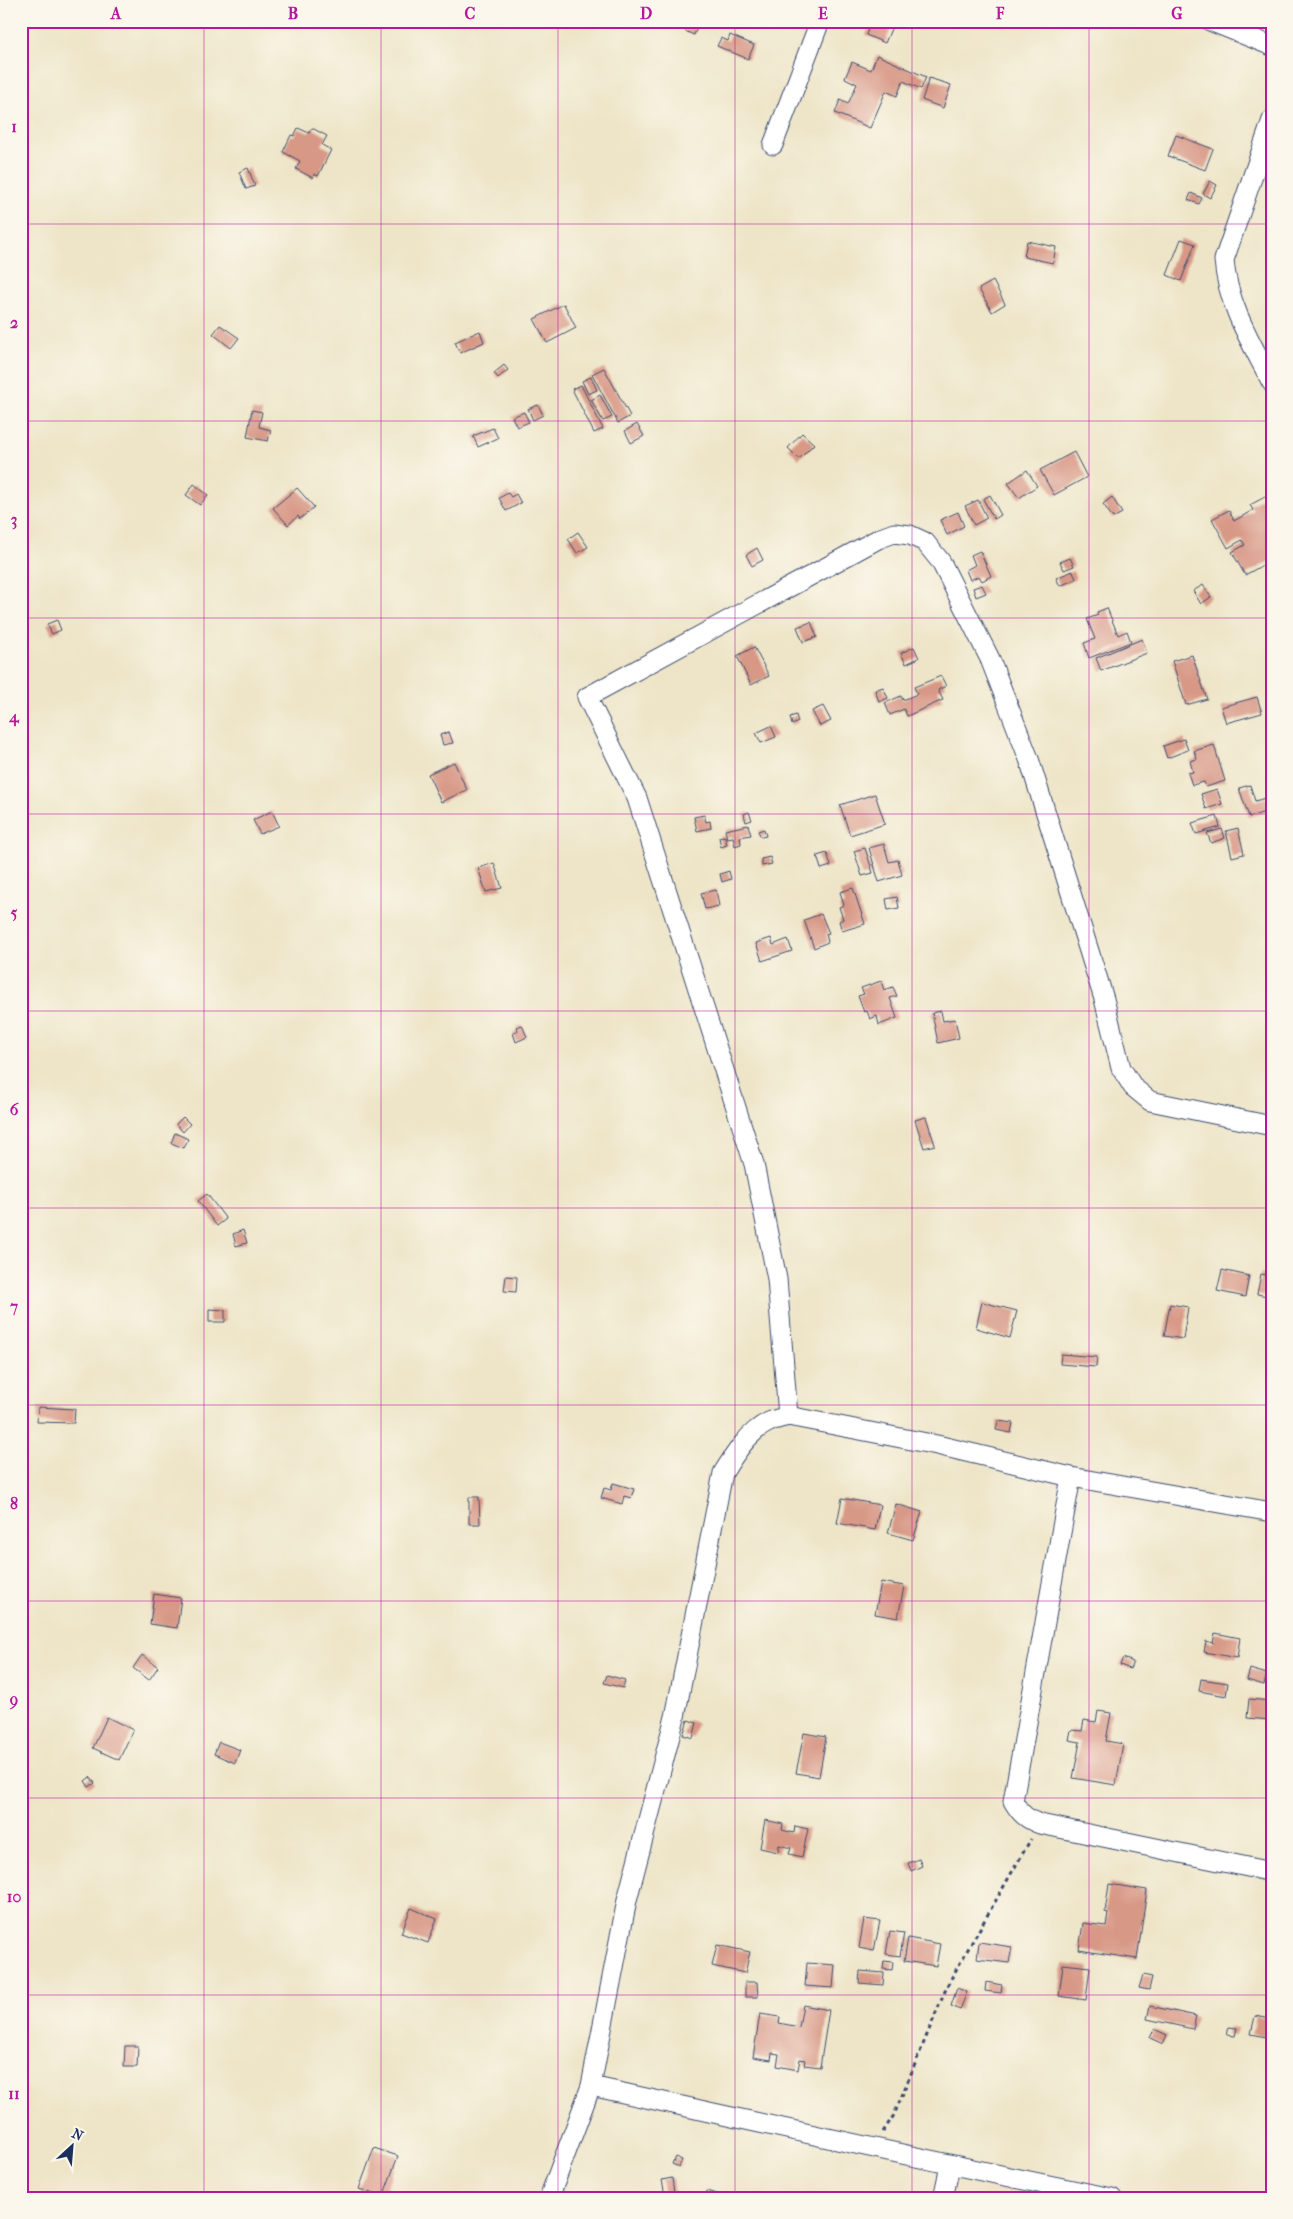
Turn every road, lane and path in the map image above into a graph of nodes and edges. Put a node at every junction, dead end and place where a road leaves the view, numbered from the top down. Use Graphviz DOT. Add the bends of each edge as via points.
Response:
graph roads {
  1 [pos="820,21"];
  2 [pos="1210,21"];
  3 [pos="1272,46"];
  4 [pos="1272,120"];
  5 [pos="772,145"];
  6 [pos="1272,382"];
  7 [pos="1272,1126"];
  8 [pos="788,1416"];
  9 [pos="1071,1477"];
  10 [pos="1272,1512"];
  11 [pos="1040,1824"];
  12 [pos="1272,1872"];
  13 [pos="591,2086"];
  14 [pos="873,2147"];
  15 [pos="950,2166"];
  16 [pos="549,2198"];
  17 [pos="943,2198"];
  18 [pos="1112,2198"];
  1 -- 5 [label="street"];
  2 -- 3 [label="street"];
  4 -- 6 [label="street" via="1224,260 1225,282 1236,312"];
  7 -- 8 [label="street" via="1150,1101 1134,1088 1121,1068 1104,999 1029,759 990,659 941,562 925,542 894,532 878,539 587,697 637,798 754,1164 777,1279"];
  8 -- 9 [label="street" via="937,1445"];
  8 -- 13 [label="street" via="767,1422 751,1436 723,1473 675,1717 627,1900"];
  9 -- 10 [label="street"];
  9 -- 11 [label="street" via="1013,1801 1019,1812"];
  11 -- 12 [label="street"];
  11 -- 14 [label="path" via="948,1984 894,2115"];
  13 -- 14 [label="street"];
  13 -- 16 [label="street"];
  14 -- 15 [label="street"];
  15 -- 17 [label="street"];
  15 -- 18 [label="street"];
}
